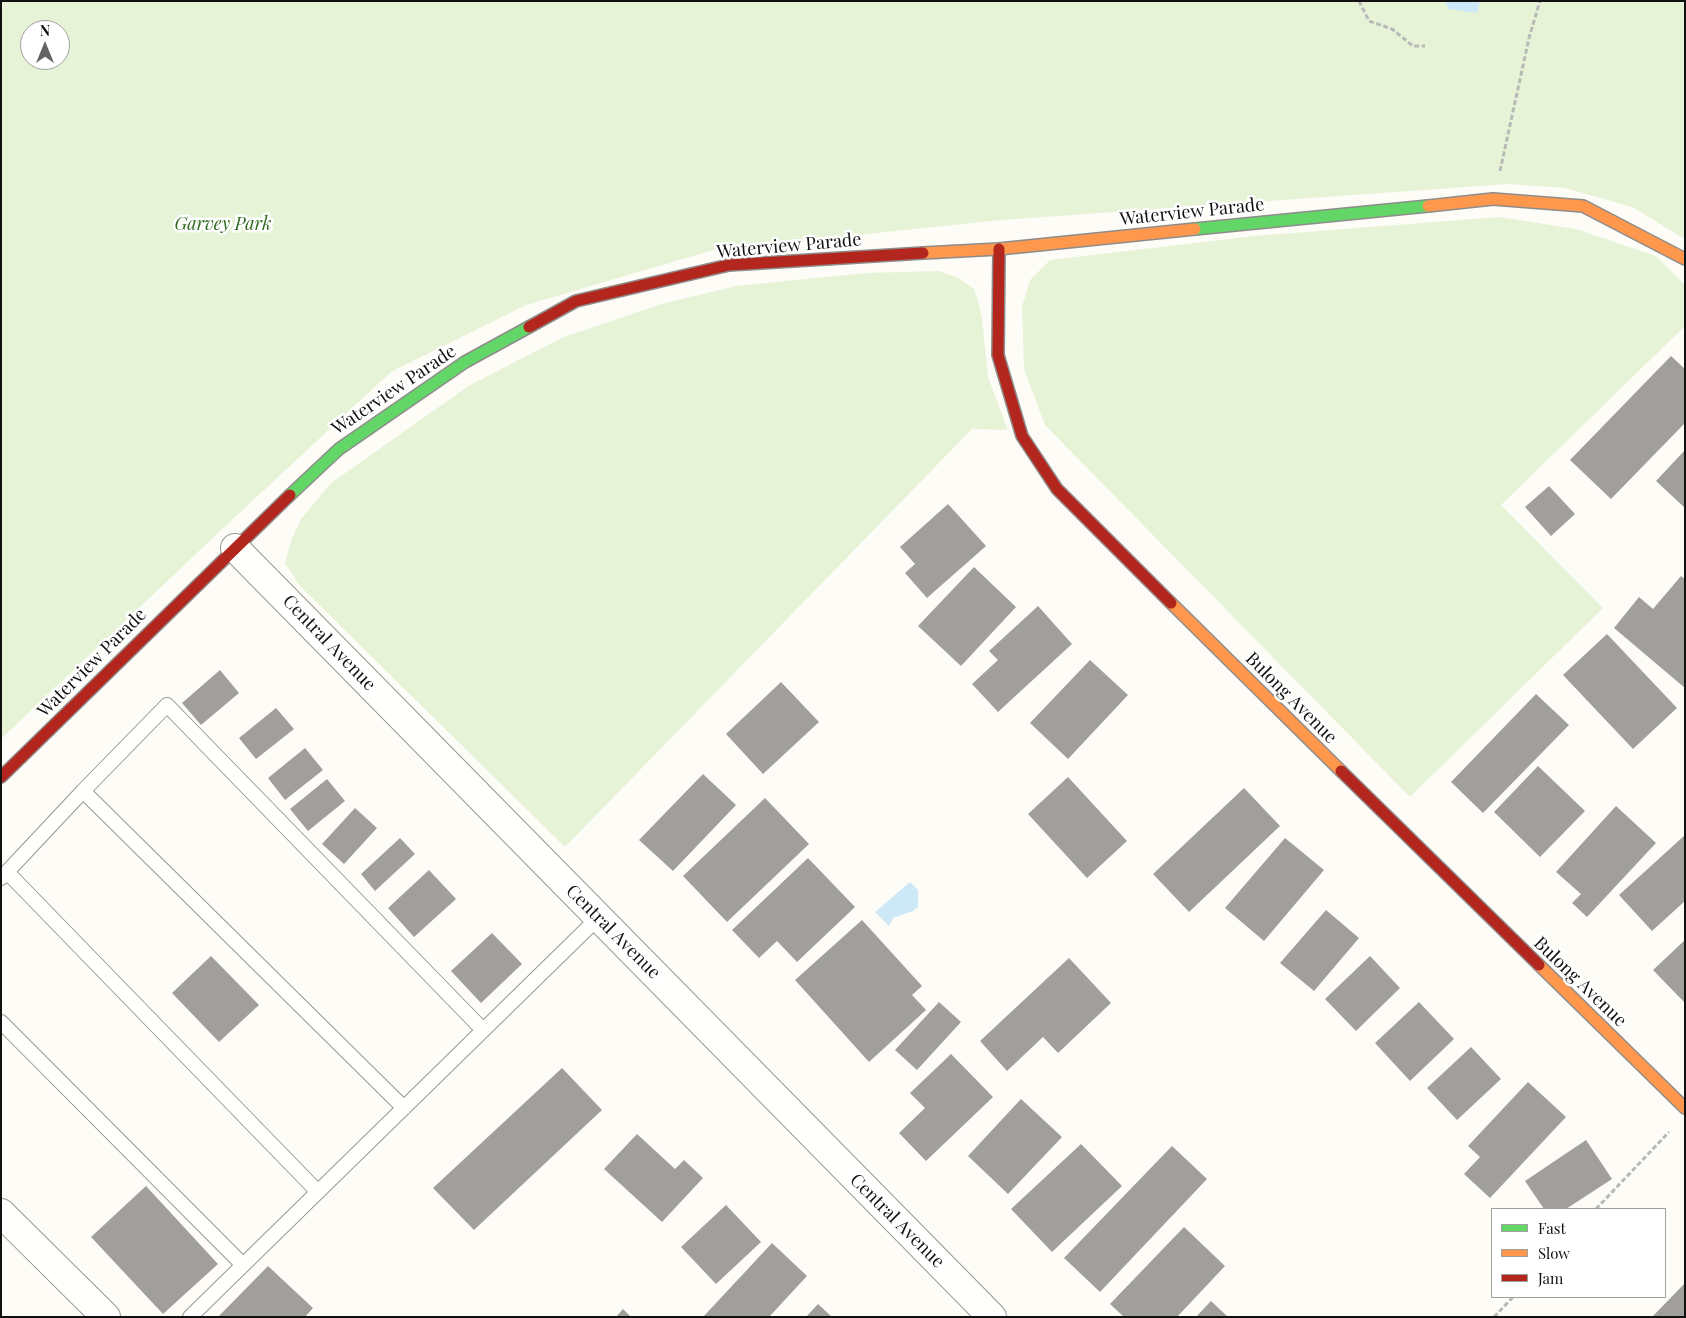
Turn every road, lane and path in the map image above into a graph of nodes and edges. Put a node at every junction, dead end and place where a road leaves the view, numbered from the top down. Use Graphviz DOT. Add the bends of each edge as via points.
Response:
graph roads {
  1 [pos="1359,1"];
  2 [pos="1540,1"];
  3 [pos="1426,46"];
  4 [pos="1493,199"];
  5 [pos="999,248"];
  6 [pos="1684,259"];
  7 [pos="235,548"];
  8 [pos="1,777"];
  9 [pos="83,791"];
  10 [pos="4,875"];
  11 [pos="599,918"];
  12 [pos="1,1022"];
  13 [pos="483,1030"];
  14 [pos="404,1108"];
  15 [pos="1685,1108"];
  16 [pos="1671,1130"];
  17 [pos="318,1192"];
  18 [pos="1597,1208"];
  19 [pos="1,1213"];
  20 [pos="242,1265"];
  21 [pos="1512,1298"];
  22 [pos="106,1317"];
  23 [pos="190,1317"];
  24 [pos="992,1317"];
  25 [pos="1494,1317"];
  1 -- 3 [label="path" via="1369,21 1392,29 1413,46"];
  2 -- 4 [label="path"];
  4 -- 5 [label="street, Waterview Parade"];
  4 -- 6 [label="street, Waterview Parade" via="1583,206"];
  5 -- 7 [label="street, Waterview Parade" via="729,265 576,301 465,362 339,448"];
  5 -- 15 [label="street, Bulong Avenue" via="998,355 1022,436 1057,489"];
  7 -- 8 [label="street, Waterview Parade"];
  7 -- 11 [label="street, Central Avenue"];
  9 -- 10 [label="lane"];
  9 -- 13 [label="lane" via="167,705"];
  9 -- 14 [label="lane"];
  10 -- 17 [label="lane"];
  11 -- 13 [label="lane"];
  11 -- 24 [label="street, Central Avenue"];
  12 -- 20 [label="lane"];
  13 -- 14 [label="lane"];
  14 -- 17 [label="lane"];
  16 -- 18 [label="path"];
  17 -- 20 [label="lane"];
  19 -- 22 [label="street"];
  20 -- 23 [label="lane"];
  21 -- 25 [label="path"];
}
